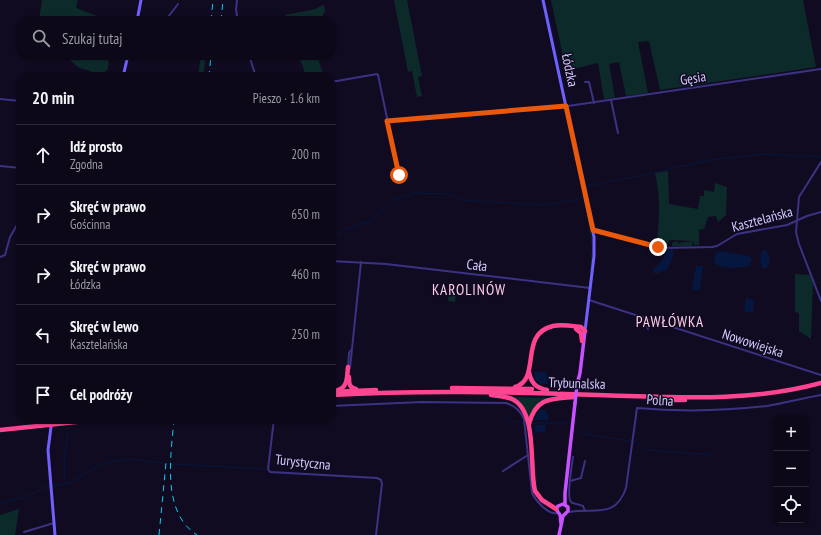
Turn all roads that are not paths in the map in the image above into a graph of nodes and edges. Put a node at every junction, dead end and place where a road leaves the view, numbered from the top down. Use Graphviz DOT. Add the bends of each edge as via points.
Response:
graph roads {
  1 [pos="141,0"];
  2 [pos="237,0"];
  3 [pos="543,0"];
  4 [pos="178,4"];
  5 [pos="138,16"];
  6 [pos="169,16"];
  7 [pos="237,16"];
  8 [pos="127,60"];
  9 [pos="251,60"];
  10 [pos="821,69"];
  11 [pos="124,72"];
  12 [pos="254,72"];
  13 [pos="336,81"];
  14 [pos="585,82"];
  15 [pos="0,99"];
  16 [pos="611,100"];
  17 [pos="16,101"];
  18 [pos="594,103"];
  19 [pos="567,106"];
  20 [pos="387,121"];
  21 [pos="618,133"];
  22 [pos="821,162"];
  23 [pos="0,166"];
  24 [pos="16,168"];
  25 [pos="399,175"];
  26 [pos="821,212"];
  27 [pos="797,221"];
  28 [pos="16,227"];
  29 [pos="593,230"];
  30 [pos="1,257"];
  31 [pos="336,261"];
  32 [pos="361,262"];
  33 [pos="590,288"];
  34 [pos="589,300"];
  35 [pos="821,301"];
  36 [pos="587,310"];
  37 [pos="646,320"];
  38 [pos="583,328"];
  39 [pos="648,329"];
  40 [pos="582,340"];
  41 [pos="349,368"];
  42 [pos="529,371"];
  43 [pos="821,375"];
  44 [pos="821,384"];
  45 [pos="577,385"];
  46 [pos="821,387"];
  47 [pos="501,388"];
  48 [pos="359,390"];
  49 [pos="547,390"];
  50 [pos="336,392"];
  51 [pos="336,393"];
  52 [pos="336,394"];
  53 [pos="336,394"];
  54 [pos="491,395"];
  55 [pos="604,395"];
  56 [pos="821,395"];
  57 [pos="574,397"];
  58 [pos="336,406"];
  59 [pos="33,424"];
  60 [pos="46,424"];
  61 [pos="273,424"];
  62 [pos="529,424"];
  63 [pos="51,427"];
  64 [pos="0,428"];
  65 [pos="528,454"];
  66 [pos="573,457"];
  67 [pos="585,461"];
  68 [pos="503,471"];
  69 [pos="570,481"];
  70 [pos="560,509"];
  71 [pos="568,510"];
  72 [pos="585,511"];
  73 [pos="54,523"];
  74 [pos="24,532"];
  75 [pos="55,535"];
  76 [pos="376,535"];
  77 [pos="559,535"];
  1 -- 5 [label="main road"];
  2 -- 7 [label="street"];
  3 -- 19 [label="main road, Łódzka"];
  4 -- 6 [label="street"];
  8 -- 11 [label="main road"];
  9 -- 12 [label="street"];
  10 -- 16 [label="street, Gęsia"];
  13 -- 20 [label="street" via="377,74"];
  14 -- 18 [label="street" via="589,82"];
  15 -- 17 [label="street"];
  16 -- 18 [label="street, Gęsia"];
  16 -- 21 [label="street"];
  18 -- 19 [label="street, Gęsia"];
  19 -- 20 [label="street, Gęsia"];
  19 -- 29 [label="main road, Łódzka"];
  20 -- 25 [label="street"];
  22 -- 27 [label="street" via="799,197"];
  23 -- 24 [label="street"];
  26 -- 27 [label="street, Kasztelańska"];
  27 -- 29 [label="street, Kasztelańska" via="738,234 712,247 661,248"];
  27 -- 35 [label="street" via="797,239"];
  28 -- 30 [label="street" via="10,237 6,254"];
  29 -- 33 [label="main road, Łódzka" via="594,256"];
  31 -- 32 [label="street, Cała"];
  32 -- 33 [label="street, Cała"];
  32 -- 41 [label="street"];
  33 -- 34 [label="main road, Łódzka"];
  34 -- 36 [label="main road, Łódzka"];
  34 -- 37 [label="street, Nowowiejska"];
  36 -- 38 [label="main road, Łódzka"];
  36 -- 38 [label="main road, Łódzka"];
  37 -- 39 [label="street"];
  37 -- 43 [label="street, Nowowiejska"];
  38 -- 40 [label="main road, Łódzka"];
  38 -- 40 [label="highway"];
  38 -- 42 [label="highway" via="555,328 539,335 532,347"];
  38 -- 45 [label="main road, Łódzka"];
  40 -- 45 [label="main road, Łódzka"];
  41 -- 48 [label="highway" via="350,385 353,389"];
  41 -- 50 [label="highway" via="345,386"];
  42 -- 47 [label="highway" via="521,385 515,388"];
  42 -- 49 [label="highway" via="534,384"];
  44 -- 55 [label="highway, Trybunalska" via="734,397"];
  45 -- 70 [label="main road, Łódzka, bridge" via="565,493"];
  46 -- 57 [label="highway, Trybunalska" via="734,400"];
  47 -- 48 [label="highway"];
  47 -- 49 [label="highway"];
  48 -- 51 [label="highway"];
  49 -- 55 [label="highway"];
  52 -- 54 [label="highway, Trybunalska"];
  53 -- 55 [label="highway, Trybunalska" via="446,391"];
  54 -- 57 [label="highway, Trybunalska"];
  54 -- 62 [label="highway" via="511,398 519,403"];
  56 -- 72 [label="street, Polna" via="766,406 705,411 637,408 623,496 611,508"];
  57 -- 62 [label="highway" via="552,398 543,402 533,411"];
  58 -- 65 [label="street" via="422,402 506,403 518,409 524,419"];
  59 -- 64 [label="highway"];
  60 -- 64 [label="highway"];
  61 -- 76 [label="street, Turystyczna" via="268,469 270,472 381,480"];
  62 -- 70 [label="highway" via="535,488 539,497"];
  63 -- 73 [label="main road" via="49,443"];
  65 -- 68 [label="street"];
  65 -- 70 [label="street" via="530,488 533,495 552,513"];
  66 -- 69 [label="street"];
  67 -- 69 [label="street" via="581,478"];
  69 -- 72 [label="street" via="570,500 583,506"];
  70 -- 71 [label="main road"];
  70 -- 71 [label="main road"];
  70 -- 77 [label="main road"];
  71 -- 72 [label="street, Polna"];
  73 -- 74 [label="street"];
  73 -- 75 [label="main road"];
}
